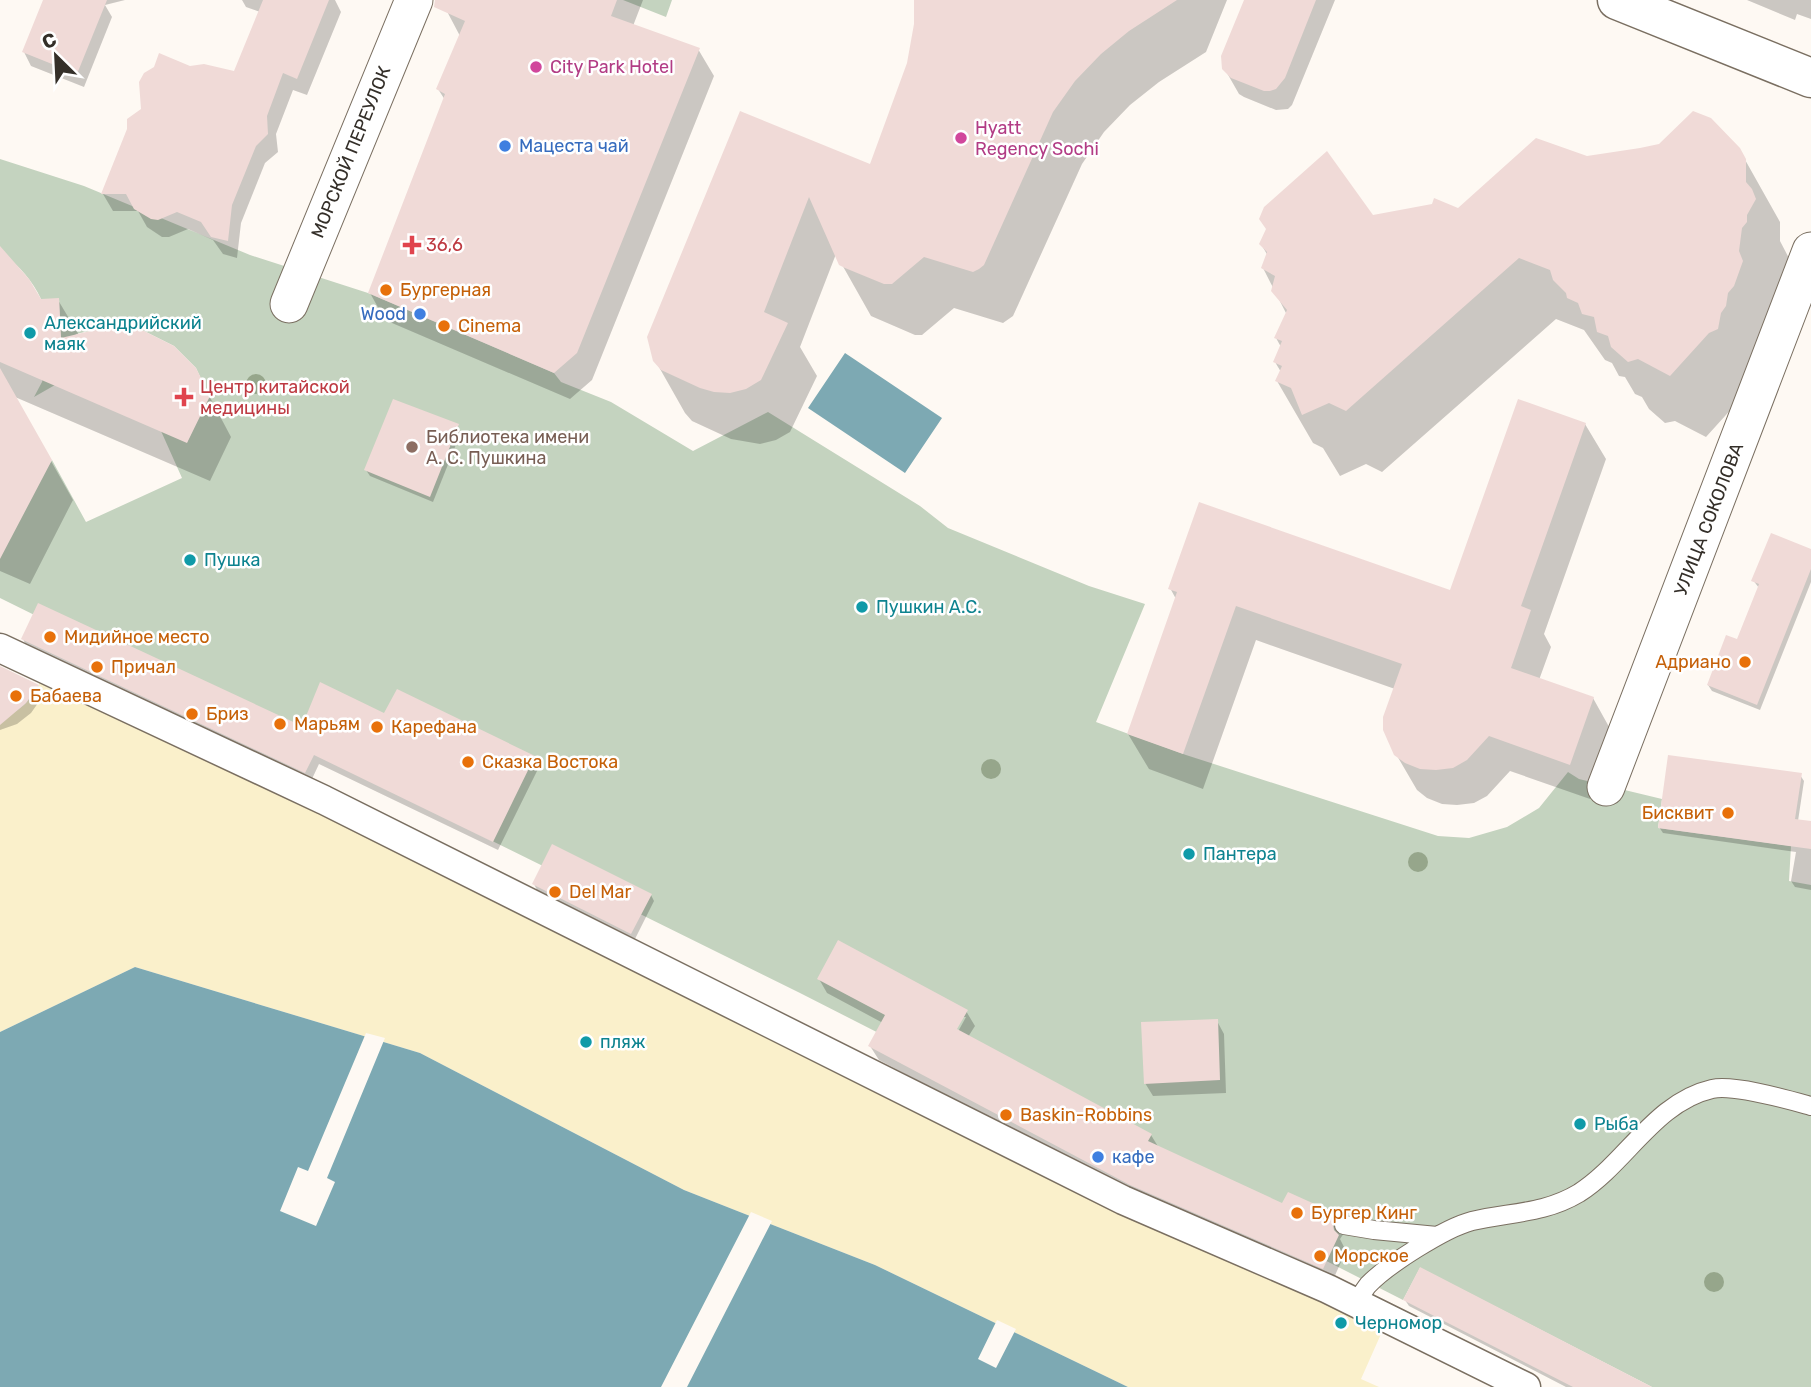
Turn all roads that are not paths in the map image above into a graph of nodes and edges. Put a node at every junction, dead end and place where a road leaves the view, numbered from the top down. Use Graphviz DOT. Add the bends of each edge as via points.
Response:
graph roads {
  1 [pos="414,0"];
  2 [pos="1616,0"];
  3 [pos="1811,78"];
  4 [pos="1811,251"];
  5 [pos="289,304"];
  6 [pos="0,648"];
  7 [pos="1606,787"];
  8 [pos="1811,1106"];
  9 [pos="1344,1225"];
  10 [pos="1437,1237"];
  11 [pos="1356,1303"];
  12 [pos="1526,1387"];
  1 -- 5 [label="street, МОРСКОЙ ПЕРЕУЛОК"];
  2 -- 3 [label="main road"];
  4 -- 7 [label="street, УЛИЦА СОКОЛОВА"];
  6 -- 11 [label="street" via="324,800 1123,1200"];
  8 -- 10 [label="lane" via="1714,1088 1684,1099 1611,1168 1554,1206 1470,1222"];
  9 -- 10 [label="lane"];
  10 -- 11 [label="lane" via="1369,1284"];
  11 -- 12 [label="street"];
}
